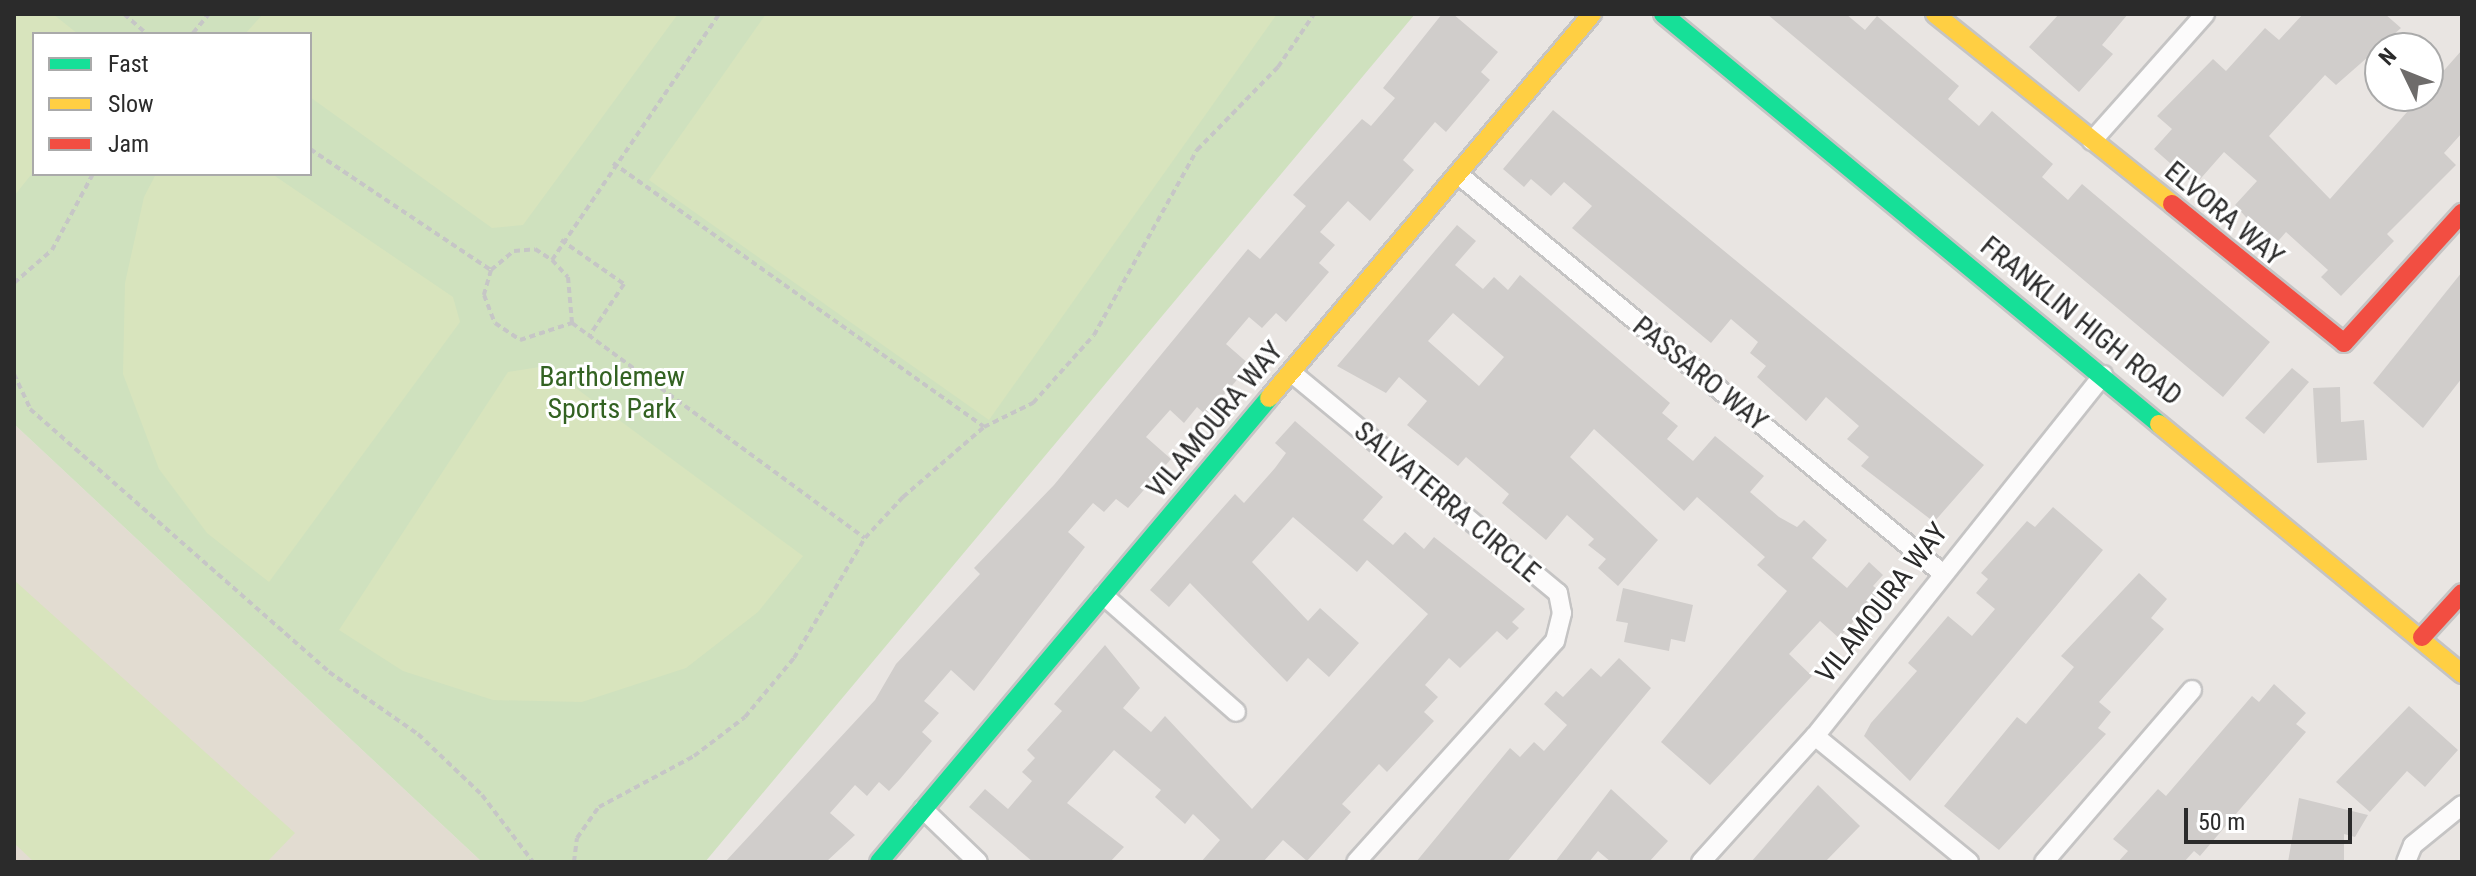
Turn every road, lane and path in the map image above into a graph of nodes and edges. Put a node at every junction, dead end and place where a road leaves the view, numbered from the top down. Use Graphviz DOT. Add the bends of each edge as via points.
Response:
graph roads {
  1 [pos="124,14"];
  2 [pos="209,14"];
  3 [pos="719,14"];
  4 [pos="1314,14"];
  5 [pos="1592,14"];
  6 [pos="1663,14"];
  7 [pos="1935,14"];
  8 [pos="2205,14"];
  9 [pos="145,32"];
  10 [pos="196,32"];
  11 [pos="2092,141"];
  12 [pos="312,150"];
  13 [pos="613,163"];
  14 [pos="1459,175"];
  15 [pos="92,176"];
  16 [pos="2462,213"];
  17 [pos="561,240"];
  18 [pos="552,260"];
  19 [pos="491,270"];
  20 [pos="14,283"];
  21 [pos="572,323"];
  22 [pos="589,336"];
  23 [pos="1292,373"];
  24 [pos="14,374"];
  25 [pos="2103,375"];
  26 [pos="984,427"];
  27 [pos="865,538"];
  28 [pos="1941,572"];
  29 [pos="2462,593"];
  30 [pos="1103,595"];
  31 [pos="2422,637"];
  32 [pos="2462,674"];
  33 [pos="2192,690"];
  34 [pos="1236,712"];
  35 [pos="1815,736"];
  36 [pos="2462,805"];
  37 [pos="923,809"];
  38 [pos="533,862"];
  39 [pos="574,862"];
  40 [pos="879,862"];
  41 [pos="978,862"];
  42 [pos="1356,862"];
  43 [pos="1701,862"];
  44 [pos="1969,862"];
  45 [pos="2044,862"];
  46 [pos="2406,862"];
  1 -- 9 [label="path"];
  2 -- 10 [label="path"];
  3 -- 13 [label="path"];
  4 -- 26 [label="path" via="1278,67 1197,150 1094,335 1033,403"];
  5 -- 14 [label="street, VILAMOURA WAY"];
  6 -- 25 [label="street, FRANKLIN HIGH ROAD"];
  7 -- 11 [label="street, ELVORA WAY"];
  8 -- 11 [label="street"];
  11 -- 16 [label="street, ELVORA WAY" via="2344,343"];
  12 -- 19 [label="path"];
  13 -- 17 [label="path"];
  13 -- 26 [label="path"];
  14 -- 23 [label="street, VILAMOURA WAY"];
  14 -- 28 [label="street, PASSARO WAY"];
  15 -- 20 [label="path" via="52,250"];
  17 -- 18 [label="path"];
  17 -- 22 [label="path" via="624,284"];
  18 -- 19 [label="path" via="535,249 514,251"];
  18 -- 21 [label="path" via="568,277"];
  19 -- 21 [label="path" via="484,295 495,323 520,340"];
  21 -- 22 [label="path"];
  22 -- 27 [label="path"];
  23 -- 30 [label="street, VILAMOURA WAY"];
  23 -- 42 [label="street, SALVATERRA CIRCLE" via="1558,593 1562,613 1555,641"];
  24 -- 38 [label="path" via="30,409 329,672 418,734 482,795"];
  25 -- 28 [label="street, VILAMOURA WAY"];
  25 -- 31 [label="street, FRANKLIN HIGH ROAD"];
  26 -- 27 [label="path"];
  27 -- 39 [label="path" via="794,658 745,717 694,756 599,807 577,838"];
  28 -- 35 [label="street, VILAMOURA WAY"];
  29 -- 31 [label="street"];
  30 -- 34 [label="street"];
  30 -- 37 [label="street, VILAMOURA WAY"];
  31 -- 32 [label="street, FRANKLIN HIGH ROAD"];
  33 -- 45 [label="street"];
  35 -- 43 [label="street, VILAMOURA WAY"];
  35 -- 44 [label="street"];
  36 -- 46 [label="street" via="2413,845"];
  37 -- 40 [label="street, VILAMOURA WAY"];
  37 -- 41 [label="street"];
}
